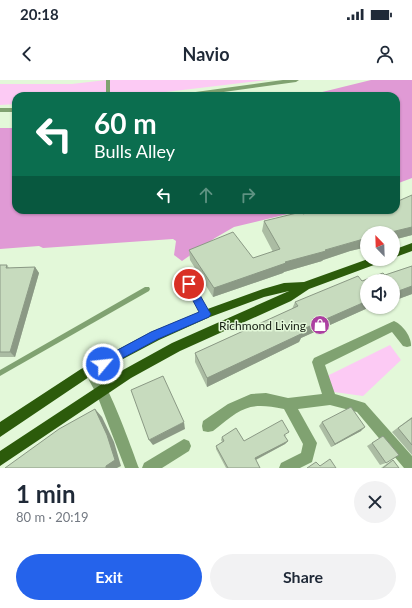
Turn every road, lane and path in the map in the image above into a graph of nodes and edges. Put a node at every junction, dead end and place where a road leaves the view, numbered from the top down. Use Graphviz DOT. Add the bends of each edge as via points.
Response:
graph roads {
  1 [pos="108,80"];
  2 [pos="296,80"];
  3 [pos="108,92"];
  4 [pos="210,92"];
  5 [pos="0,110"];
  6 [pos="12,110"];
  7 [pos="412,247"];
  8 [pos="400,251"];
  9 [pos="360,266"];
  10 [pos="189,284"];
  11 [pos="305,286"];
  12 [pos="147,289"];
  13 [pos="206,314"];
  14 [pos="407,342"];
  15 [pos="90,371"];
  16 [pos="0,373"];
  17 [pos="102,390"];
  18 [pos="330,399"];
  19 [pos="288,404"];
  20 [pos="208,426"];
  21 [pos="0,430"];
  22 [pos="184,446"];
  23 [pos="0,459"];
  24 [pos="412,467"];
  25 [pos="132,468"];
  26 [pos="149,468"];
  27 [pos="286,468"];
  1 -- 3 [label="lane"];
  2 -- 4 [label="street"];
  5 -- 6 [label="street"];
  7 -- 8 [label="main road"];
  9 -- 11 [label="main road"];
  10 -- 13 [label="lane"];
  11 -- 13 [label="main road" via="284,287"];
  11 -- 17 [label="main road" via="287,298 176,347"];
  12 -- 16 [label="lane"];
  13 -- 15 [label="main road" via="154,336"];
  14 -- 18 [label="street" via="394,326 318,362"];
  15 -- 17 [label="street"];
  15 -- 21 [label="main road"];
  17 -- 23 [label="main road"];
  17 -- 25 [label="street"];
  18 -- 19 [label="street"];
  18 -- 24 [label="street" via="361,407"];
  19 -- 20 [label="street" via="266,399 251,400 232,408"];
  19 -- 27 [label="street" via="310,443 307,457"];
  22 -- 26 [label="street"];
}
